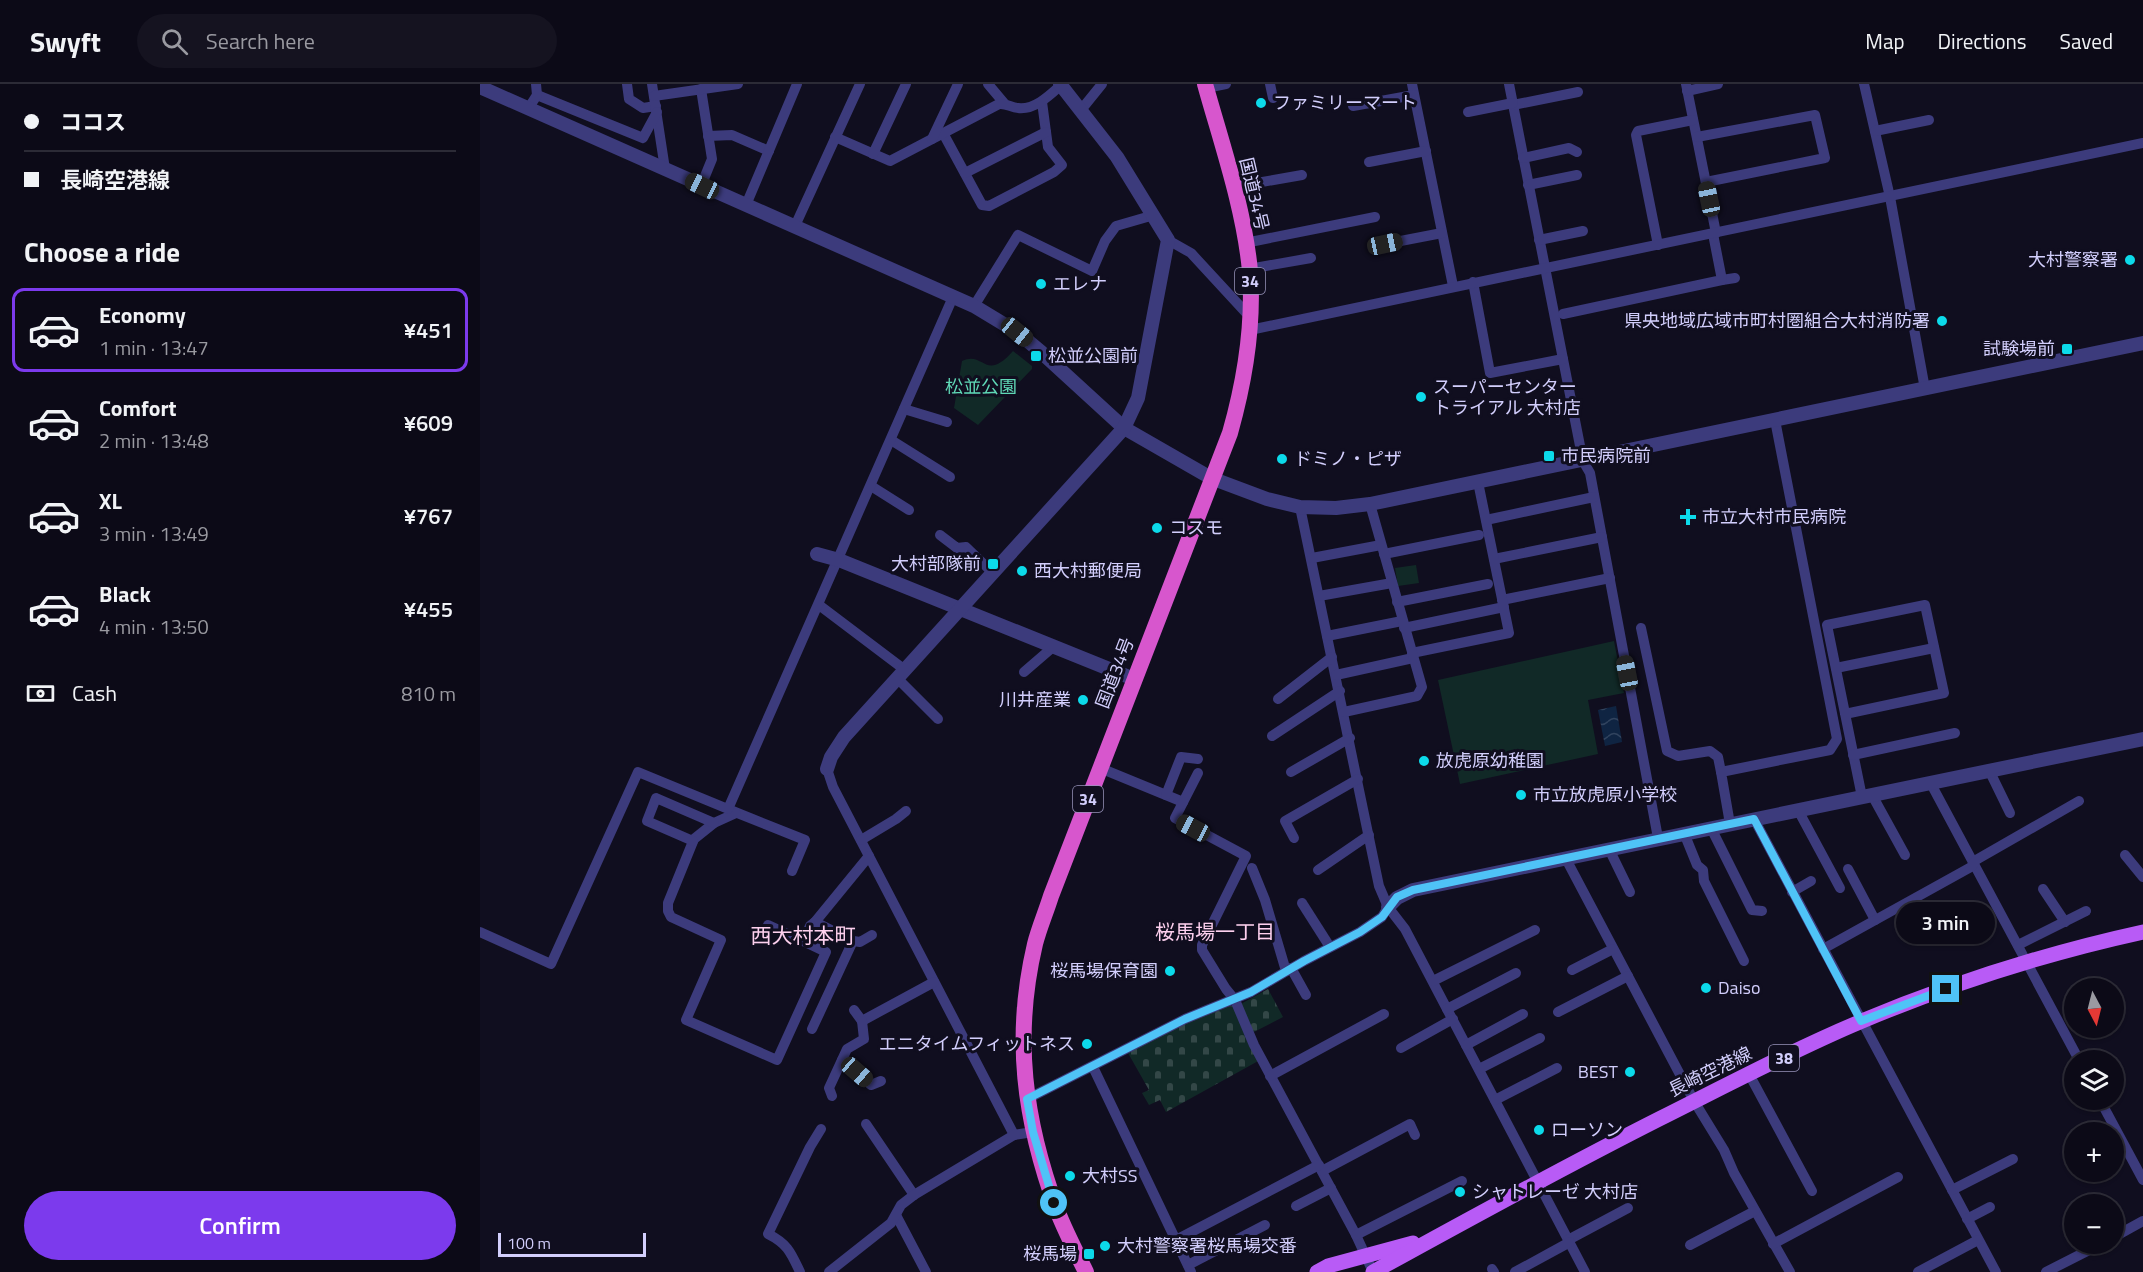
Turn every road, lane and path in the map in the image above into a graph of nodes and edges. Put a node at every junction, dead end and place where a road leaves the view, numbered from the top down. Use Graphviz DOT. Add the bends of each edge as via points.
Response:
graph roads {
  1 [pos="627,84"];
  2 [pos="652,84"];
  3 [pos="738,84"];
  4 [pos="797,84"];
  5 [pos="906,84"];
  6 [pos="958,84"];
  7 [pos="988,84"];
  8 [pos="1102,84"];
  9 [pos="1226,84"];
  10 [pos="1270,84"];
  11 [pos="1509,84"];
  12 [pos="1718,84"];
  13 [pos="1864,84"];
  14 [pos="856,85"];
  15 [pos="1061,85"];
  16 [pos="1206,86"];
  17 [pos="480,87"];
  18 [pos="1686,87"];
  19 [pos="536,89"];
  20 [pos="701,89"];
  21 [pos="1413,89"];
  22 [pos="1578,93"];
  23 [pos="1273,99"];
  24 [pos="1042,102"];
  25 [pos="1004,103"];
  26 [pos="655,104"];
  27 [pos="1513,104"];
  28 [pos="1353,106"];
  29 [pos="528,109"];
  30 [pos="1081,110"];
  31 [pos="1468,112"];
  32 [pos="1693,120"];
  33 [pos="1929,120"];
  34 [pos="1875,131"];
  35 [pos="1046,132"];
  36 [pos="944,133"];
  37 [pos="708,136"];
  38 [pos="835,137"];
  39 [pos="1696,137"];
  40 [pos="932,139"];
  41 [pos="2143,143"];
  42 [pos="769,151"];
  43 [pos="1426,151"];
  44 [pos="1577,152"];
  45 [pos="873,154"];
  46 [pos="1523,158"];
  47 [pos="1369,162"];
  48 [pos="665,169"];
  49 [pos="965,173"];
  50 [pos="1302,175"];
  51 [pos="1577,175"];
  52 [pos="1706,182"];
  53 [pos="1528,184"];
  54 [pos="702,186"];
  55 [pos="1233,187"];
  56 [pos="1890,196"];
  57 [pos="746,205"];
  58 [pos="1154,215"];
  59 [pos="1375,217"];
  60 [pos="795,226"];
  61 [pos="1583,231"];
  62 [pos="1442,233"];
  63 [pos="1714,233"];
  64 [pos="1168,240"];
  65 [pos="1539,240"];
  66 [pos="1245,243"];
  67 [pos="1385,244"];
  68 [pos="1658,245"];
  69 [pos="1311,258"];
  70 [pos="1546,268"];
  71 [pos="1249,269"];
  72 [pos="1735,278"];
  73 [pos="1722,280"];
  74 [pos="1473,282"];
  75 [pos="1453,286"];
  76 [pos="953,297"];
  77 [pos="974,306"];
  78 [pos="1563,314"];
  79 [pos="1250,323"];
  80 [pos="2143,343"];
  81 [pos="1563,359"];
  82 [pos="1925,389"];
  83 [pos="904,409"];
  84 [pos="1776,420"];
  85 [pos="947,422"];
  86 [pos="1124,428"];
  87 [pos="891,440"];
  88 [pos="1583,461"];
  89 [pos="950,477"];
  90 [pos="1211,478"];
  91 [pos="1478,482"];
  92 [pos="870,486"];
  93 [pos="1594,497"];
  94 [pos="1370,504"];
  95 [pos="1300,507"];
  96 [pos="909,510"];
  97 [pos="1486,520"];
  98 [pos="940,535"];
  99 [pos="1479,535"];
  100 [pos="1602,537"];
  101 [pos="1382,550"];
  102 [pos="817,554"];
  103 [pos="1312,558"];
  104 [pos="1494,559"];
  105 [pos="839,560"];
  106 [pos="993,573"];
  107 [pos="1610,578"];
  108 [pos="1392,583"];
  109 [pos="1488,584"];
  110 [pos="1320,596"];
  111 [pos="1397,602"];
  112 [pos="1503,604"];
  113 [pos="819,605"];
  114 [pos="959,609"];
  115 [pos="1403,625"];
  116 [pos="1641,628"];
  117 [pos="1328,636"];
  118 [pos="1053,647"];
  119 [pos="1934,648"];
  120 [pos="1412,656"];
  121 [pos="1332,657"];
  122 [pos="1836,668"];
  123 [pos="1024,672"];
  124 [pos="901,674"];
  125 [pos="1336,675"];
  126 [pos="1134,679"];
  127 [pos="1340,691"];
  128 [pos="1278,699"];
  129 [pos="1344,712"];
  130 [pos="1845,714"];
  131 [pos="938,719"];
  132 [pos="1955,733"];
  133 [pos="1272,736"];
  134 [pos="1350,738"];
  135 [pos="2143,739"];
  136 [pos="1853,755"];
  137 [pos="1198,759"];
  138 [pos="1100,768"];
  139 [pos="827,770"];
  140 [pos="1989,770"];
  141 [pos="1291,772"];
  142 [pos="1721,772"];
  143 [pos="1198,773"];
  144 [pos="1358,779"];
  145 [pos="1930,782"];
  146 [pos="1166,795"];
  147 [pos="1867,796"];
  148 [pos="2079,801"];
  149 [pos="1183,802"];
  150 [pos="1798,810"];
  151 [pos="732,811"];
  152 [pos="906,811"];
  153 [pos="2010,813"];
  154 [pos="1754,819"];
  155 [pos="714,823"];
  156 [pos="1730,824"];
  157 [pos="1711,828"];
  158 [pos="1684,833"];
  159 [pos="1369,835"];
  160 [pos="1294,838"];
  161 [pos="1658,838"];
  162 [pos="861,840"];
  163 [pos="693,841"];
  164 [pos="1609,849"];
  165 [pos="1905,855"];
  166 [pos="2125,855"];
  167 [pos="869,856"];
  168 [pos="1566,859"];
  169 [pos="1973,864"];
  170 [pos="1252,868"];
  171 [pos="1848,869"];
  172 [pos="1318,870"];
  173 [pos="792,871"];
  174 [pos="2143,878"];
  175 [pos="1811,881"];
  176 [pos="1840,888"];
  177 [pos="2043,889"];
  178 [pos="1630,892"];
  179 [pos="1792,892"];
  180 [pos="1302,903"];
  181 [pos="1388,907"];
  182 [pos="1762,911"];
  183 [pos="2086,911"];
  184 [pos="1875,920"];
  185 [pos="815,922"];
  186 [pos="2065,922"];
  187 [pos="768,925"];
  188 [pos="1535,930"];
  189 [pos="480,932"];
  190 [pos="2143,932"];
  191 [pos="872,936"];
  192 [pos="803,941"];
  193 [pos="856,941"];
  194 [pos="2018,945"];
  195 [pos="1330,947"];
  196 [pos="1613,949"];
  197 [pos="1822,949"];
  198 [pos="854,957"];
  199 [pos="1744,961"];
  200 [pos="2025,962"];
  201 [pos="1289,970"];
  202 [pos="1572,970"];
  203 [pos="1516,973"];
  204 [pos="1628,976"];
  205 [pos="1433,981"];
  206 [pos="934,982"];
  207 [pos="1306,994"];
  208 [pos="1235,999"];
  209 [pos="854,1010"];
  210 [pos="1558,1012"];
  211 [pos="1384,1014"];
  212 [pos="1450,1014"];
  213 [pos="1523,1014"];
  214 [pos="862,1021"];
  215 [pos="1861,1021"];
  216 [pos="812,1029"];
  217 [pos="1540,1038"];
  218 [pos="1466,1044"];
  219 [pos="1401,1048"];
  220 [pos="2073,1050"];
  221 [pos="842,1060"];
  222 [pos="1093,1067"];
  223 [pos="1557,1068"];
  224 [pos="1479,1069"];
  225 [pos="1749,1074"];
  226 [pos="1270,1076"];
  227 [pos="881,1081"];
  228 [pos="832,1096"];
  229 [pos="1027,1099"];
  230 [pos="1496,1100"];
  231 [pos="1694,1101"];
  232 [pos="2105,1110"];
  233 [pos="866,1124"];
  234 [pos="821,1129"];
  235 [pos="1033,1132"];
  236 [pos="1014,1135"];
  237 [pos="1415,1135"];
  238 [pos="2013,1159"];
  239 [pos="1320,1168"];
  240 [pos="1898,1177"];
  241 [pos="2143,1180"];
  242 [pos="1462,1181"];
  243 [pos="1538,1181"];
  244 [pos="1331,1188"];
  245 [pos="1952,1190"];
  246 [pos="1812,1191"];
  247 [pos="914,1195"];
  248 [pos="1296,1206"];
  249 [pos="1990,1207"];
  250 [pos="1628,1208"];
  251 [pos="1755,1211"];
  252 [pos="896,1215"];
  253 [pos="1967,1219"];
  254 [pos="2143,1221"];
  255 [pos="1265,1224"];
  256 [pos="2124,1231"];
  257 [pos="1444,1233"];
  258 [pos="1356,1235"];
  259 [pos="1176,1240"];
  260 [pos="1978,1240"];
  261 [pos="1569,1241"];
  262 [pos="1773,1244"];
  263 [pos="1690,1245"];
  264 [pos="2081,1254"];
  265 [pos="1365,1257"];
  266 [pos="1189,1268"];
  267 [pos="1520,1271"];
  268 [pos="800,1272"];
  269 [pos="829,1272"];
  270 [pos="926,1272"];
  271 [pos="1086,1272"];
  272 [pos="1317,1272"];
  273 [pos="1373,1272"];
  274 [pos="1585,1272"];
  275 [pos="1790,1272"];
  276 [pos="1918,1272"];
  277 [pos="1996,1272"];
  278 [pos="2046,1272"];
  1 -- 26 [label="street" via="629,99 643,108"];
  2 -- 26 [label="street"];
  3 -- 20 [label="street"];
  4 -- 42 [label="street"];
  5 -- 45 [label="street"];
  6 -- 40 [label="street"];
  7 -- 25 [label="street"];
  8 -- 30 [label="street"];
  9 -- 16 [label="street"];
  10 -- 23 [label="street"];
  11 -- 27 [label="street"];
  12 -- 18 [label="street"];
  13 -- 34 [label="street"];
  14 -- 38 [label="street"];
  15 -- 24 [label="street"];
  15 -- 30 [label="street"];
  16 -- 55 [label="highway, 国道34号 / 34"];
  17 -- 29 [label="street"];
  18 -- 32 [label="street"];
  19 -- 26 [label="street" via="643,138"];
  19 -- 29 [label="street"];
  20 -- 26 [label="street"];
  20 -- 37 [label="street"];
  21 -- 28 [label="street"];
  21 -- 43 [label="street"];
  22 -- 27 [label="street"];
  24 -- 25 [label="street" via="1020,109"];
  24 -- 35 [label="street"];
  25 -- 36 [label="street"];
  26 -- 48 [label="street"];
  27 -- 31 [label="street"];
  27 -- 46 [label="street"];
  29 -- 48 [label="street"];
  30 -- 58 [label="street"];
  32 -- 39 [label="street"];
  32 -- 68 [label="street" via="1638,131 1636,135"];
  33 -- 34 [label="street"];
  34 -- 56 [label="street"];
  35 -- 49 [label="street"];
  35 -- 49 [label="street" via="1048,147 1062,165 989,206 982,205"];
  36 -- 40 [label="street"];
  36 -- 49 [label="street"];
  37 -- 42 [label="street" via="732,135"];
  37 -- 54 [label="street" via="712,159"];
  38 -- 45 [label="street"];
  38 -- 60 [label="street"];
  39 -- 52 [label="street"];
  39 -- 52 [label="street" via="1815,115 1825,158"];
  40 -- 45 [label="street" via="890,161"];
  41 -- 56 [label="street"];
  42 -- 57 [label="street"];
  43 -- 47 [label="street"];
  43 -- 62 [label="street"];
  44 -- 46 [label="street" via="1569,148"];
  46 -- 53 [label="street"];
  48 -- 54 [label="street"];
  50 -- 55 [label="street"];
  51 -- 53 [label="street"];
  52 -- 63 [label="street"];
  53 -- 65 [label="street"];
  54 -- 57 [label="street"];
  55 -- 66 [label="highway, 国道34号 / 34"];
  56 -- 63 [label="street"];
  56 -- 82 [label="street"];
  57 -- 60 [label="street"];
  58 -- 64 [label="street"];
  58 -- 77 [label="street" via="1116,226 1092,271 1018,235"];
  59 -- 66 [label="street"];
  60 -- 76 [label="street"];
  61 -- 65 [label="street"];
  62 -- 67 [label="street"];
  62 -- 75 [label="street"];
  63 -- 68 [label="street"];
  63 -- 73 [label="street"];
  64 -- 79 [label="street" via="1191,253"];
  64 -- 86 [label="street" via="1138,398"];
  65 -- 70 [label="street"];
  66 -- 71 [label="highway, 国道34号 / 34"];
  68 -- 70 [label="street"];
  69 -- 71 [label="street"];
  70 -- 74 [label="street"];
  70 -- 81 [label="street"];
  71 -- 79 [label="highway, 国道34号 / 34"];
  72 -- 73 [label="street"];
  73 -- 78 [label="street"];
  74 -- 75 [label="street"];
  74 -- 81 [label="street" via="1490,372"];
  75 -- 79 [label="street"];
  76 -- 77 [label="street"];
  76 -- 83 [label="street"];
  77 -- 86 [label="street" via="1017,332"];
  79 -- 90 [label="highway, 国道34号 / 34" via="1240,396"];
  80 -- 82 [label="street"];
  81 -- 88 [label="street"];
  82 -- 84 [label="street"];
  83 -- 85 [label="street"];
  83 -- 87 [label="street"];
  84 -- 88 [label="street"];
  84 -- 142 [label="street" via="1837,739 1830,750"];
  86 -- 90 [label="street"];
  86 -- 106 [label="street"];
  87 -- 89 [label="street"];
  87 -- 92 [label="street"];
  88 -- 91 [label="street"];
  88 -- 93 [label="street" via="1590,473"];
  90 -- 95 [label="street"];
  90 -- 126 [label="highway, 国道34号 / 34"];
  91 -- 94 [label="street"];
  91 -- 97 [label="street"];
  92 -- 96 [label="street"];
  92 -- 105 [label="street"];
  93 -- 97 [label="street"];
  93 -- 100 [label="street"];
  94 -- 95 [label="street"];
  94 -- 101 [label="street"];
  95 -- 103 [label="street"];
  97 -- 104 [label="street"];
  98 -- 106 [label="street" via="957,548 966,547"];
  99 -- 101 [label="street"];
  100 -- 104 [label="street"];
  100 -- 107 [label="street"];
  101 -- 103 [label="street"];
  101 -- 108 [label="street"];
  102 -- 105 [label="street"];
  103 -- 110 [label="street"];
  104 -- 112 [label="street"];
  105 -- 113 [label="street"];
  105 -- 114 [label="street"];
  106 -- 114 [label="street"];
  107 -- 112 [label="street"];
  107 -- 161 [label="street"];
  108 -- 110 [label="street"];
  108 -- 111 [label="street"];
  109 -- 111 [label="street"];
  110 -- 117 [label="street"];
  111 -- 115 [label="street"];
  112 -- 115 [label="street"];
  112 -- 120 [label="street" via="1509,633"];
  113 -- 124 [label="street"];
  113 -- 151 [label="street"];
  114 -- 118 [label="street"];
  114 -- 124 [label="street"];
  115 -- 117 [label="street"];
  115 -- 120 [label="street"];
  116 -- 142 [label="street" via="1667,751 1678,756 1710,751 1718,757"];
  117 -- 121 [label="street"];
  118 -- 123 [label="street"];
  118 -- 126 [label="street"];
  119 -- 122 [label="street"];
  119 -- 122 [label="street" via="1925,605 1827,625"];
  119 -- 130 [label="street" via="1944,693"];
  120 -- 125 [label="street"];
  120 -- 129 [label="street" via="1422,687 1417,696"];
  121 -- 125 [label="street"];
  121 -- 128 [label="street"];
  122 -- 130 [label="street"];
  124 -- 131 [label="street"];
  124 -- 139 [label="street" via="844,737"];
  125 -- 127 [label="street"];
  126 -- 138 [label="highway, 国道34号 / 34"];
  127 -- 129 [label="street"];
  127 -- 133 [label="street"];
  129 -- 134 [label="street"];
  130 -- 136 [label="street"];
  132 -- 136 [label="street"];
  134 -- 141 [label="street"];
  134 -- 144 [label="street"];
  135 -- 140 [label="street"];
  136 -- 147 [label="street"];
  137 -- 146 [label="street" via="1181,757"];
  138 -- 146 [label="street"];
  138 -- 229 [label="highway, 国道34号 / 34" via="1035,942 1022,1052"];
  139 -- 162 [label="street"];
  140 -- 145 [label="street"];
  140 -- 153 [label="street"];
  142 -- 156 [label="street"];
  143 -- 149 [label="street"];
  144 -- 159 [label="street"];
  144 -- 160 [label="street" via="1284,821"];
  145 -- 147 [label="street"];
  145 -- 169 [label="street"];
  146 -- 149 [label="street"];
  147 -- 150 [label="street"];
  147 -- 165 [label="street"];
  148 -- 169 [label="street" via="2021,840"];
  149 -- 208 [label="street" via="1175,819 1246,856 1202,945"];
  150 -- 154 [label="street"];
  150 -- 176 [label="street"];
  151 -- 155 [label="street"];
  151 -- 173 [label="street" via="805,840"];
  151 -- 189 [label="street" via="638,772 551,964"];
  152 -- 162 [label="street"];
  154 -- 156 [label="street"];
  154 -- 179 [label="street"];
  155 -- 163 [label="street"];
  155 -- 163 [label="street" via="656,798 646,821"];
  156 -- 157 [label="street"];
  157 -- 158 [label="street"];
  157 -- 182 [label="street" via="1752,910"];
  158 -- 161 [label="street"];
  158 -- 199 [label="street"];
  159 -- 172 [label="street"];
  159 -- 181 [label="street" via="1379,886"];
  161 -- 164 [label="street"];
  162 -- 167 [label="street"];
  163 -- 192 [label="street" via="668,911 671,917 721,940 687,1020 777,1060 826,952"];
  164 -- 168 [label="street"];
  164 -- 178 [label="street"];
  166 -- 174 [label="street"];
  167 -- 185 [label="street"];
  167 -- 206 [label="street"];
  168 -- 181 [label="street" via="1413,890 1397,897"];
  168 -- 196 [label="street"];
  169 -- 184 [label="street"];
  169 -- 194 [label="street"];
  170 -- 201 [label="street"];
  171 -- 184 [label="street"];
  175 -- 179 [label="street"];
  177 -- 186 [label="street"];
  179 -- 197 [label="street"];
  180 -- 195 [label="street"];
  181 -- 195 [label="street" via="1382,917"];
  181 -- 205 [label="street" via="1405,929"];
  183 -- 186 [label="street"];
  184 -- 197 [label="street"];
  185 -- 192 [label="street"];
  185 -- 193 [label="street"];
  186 -- 194 [label="street"];
  187 -- 192 [label="street"];
  188 -- 205 [label="street"];
  190 -- 200 [label="main road, 長崎空港線 / 38"];
  191 -- 193 [label="street"];
  193 -- 198 [label="street"];
  193 -- 216 [label="street"];
  194 -- 200 [label="street"];
  195 -- 201 [label="street"];
  196 -- 202 [label="street"];
  196 -- 204 [label="street"];
  197 -- 215 [label="street"];
  200 -- 215 [label="main road, 長崎空港線 / 38"];
  200 -- 220 [label="street"];
  201 -- 207 [label="street"];
  201 -- 208 [label="street"];
  203 -- 212 [label="street"];
  204 -- 210 [label="street"];
  204 -- 231 [label="street"];
  205 -- 212 [label="street"];
  206 -- 214 [label="street" via="890,1000"];
  206 -- 236 [label="street"];
  208 -- 222 [label="street" via="1185,1019"];
  208 -- 226 [label="street"];
  209 -- 214 [label="street"];
  211 -- 226 [label="street" via="1354,1025"];
  212 -- 218 [label="street"];
  212 -- 219 [label="street"];
  213 -- 218 [label="street"];
  214 -- 221 [label="street" via="864,1039 848,1049"];
  215 -- 225 [label="main road, 長崎空港線 / 38"];
  215 -- 245 [label="street"];
  217 -- 224 [label="street"];
  218 -- 224 [label="street"];
  221 -- 227 [label="street" via="871,1085"];
  221 -- 228 [label="street" via="828,1088"];
  222 -- 229 [label="street"];
  222 -- 259 [label="street"];
  223 -- 230 [label="street"];
  224 -- 230 [label="street"];
  225 -- 231 [label="main road, 長崎空港線 / 38"];
  225 -- 246 [label="street"];
  226 -- 239 [label="street"];
  229 -- 235 [label="highway, 国道34号 / 34"];
  230 -- 243 [label="street"];
  231 -- 243 [label="main road, 長崎空港線 / 38"];
  231 -- 251 [label="street"];
  232 -- 241 [label="street"];
  233 -- 247 [label="street"];
  234 -- 268 [label="street" via="768,1234 788,1246"];
  235 -- 236 [label="street"];
  235 -- 271 [label="highway, 国道34号 / 34" via="1057,1211"];
  236 -- 247 [label="street"];
  237 -- 239 [label="street" via="1410,1124"];
  238 -- 245 [label="street" via="2002,1169"];
  239 -- 244 [label="street"];
  239 -- 259 [label="street"];
  240 -- 262 [label="street"];
  242 -- 258 [label="street" via="1438,1187"];
  243 -- 257 [label="main road, 長崎空港線 / 38"];
  243 -- 261 [label="street"];
  244 -- 248 [label="street"];
  244 -- 258 [label="street"];
  245 -- 253 [label="street"];
  247 -- 252 [label="street"];
  249 -- 253 [label="street"];
  250 -- 261 [label="street"];
  251 -- 262 [label="street"];
  251 -- 263 [label="street"];
  252 -- 269 [label="street"];
  252 -- 270 [label="street"];
  253 -- 260 [label="street"];
  254 -- 256 [label="street"];
  255 -- 266 [label="street" via="1236,1245"];
  257 -- 265 [label="main road, 長崎空港線 / 38"];
  257 -- 273 [label="main road, 長崎空港線 / 38"];
  258 -- 265 [label="street"];
  259 -- 266 [label="street"];
  260 -- 276 [label="street" via="1941,1265"];
  260 -- 277 [label="street"];
  261 -- 267 [label="street"];
  261 -- 274 [label="street"];
  262 -- 275 [label="street"];
  264 -- 278 [label="street"];
  265 -- 272 [label="main road, 長崎空港線 / 38"];
  265 -- 273 [label="street"];
}
